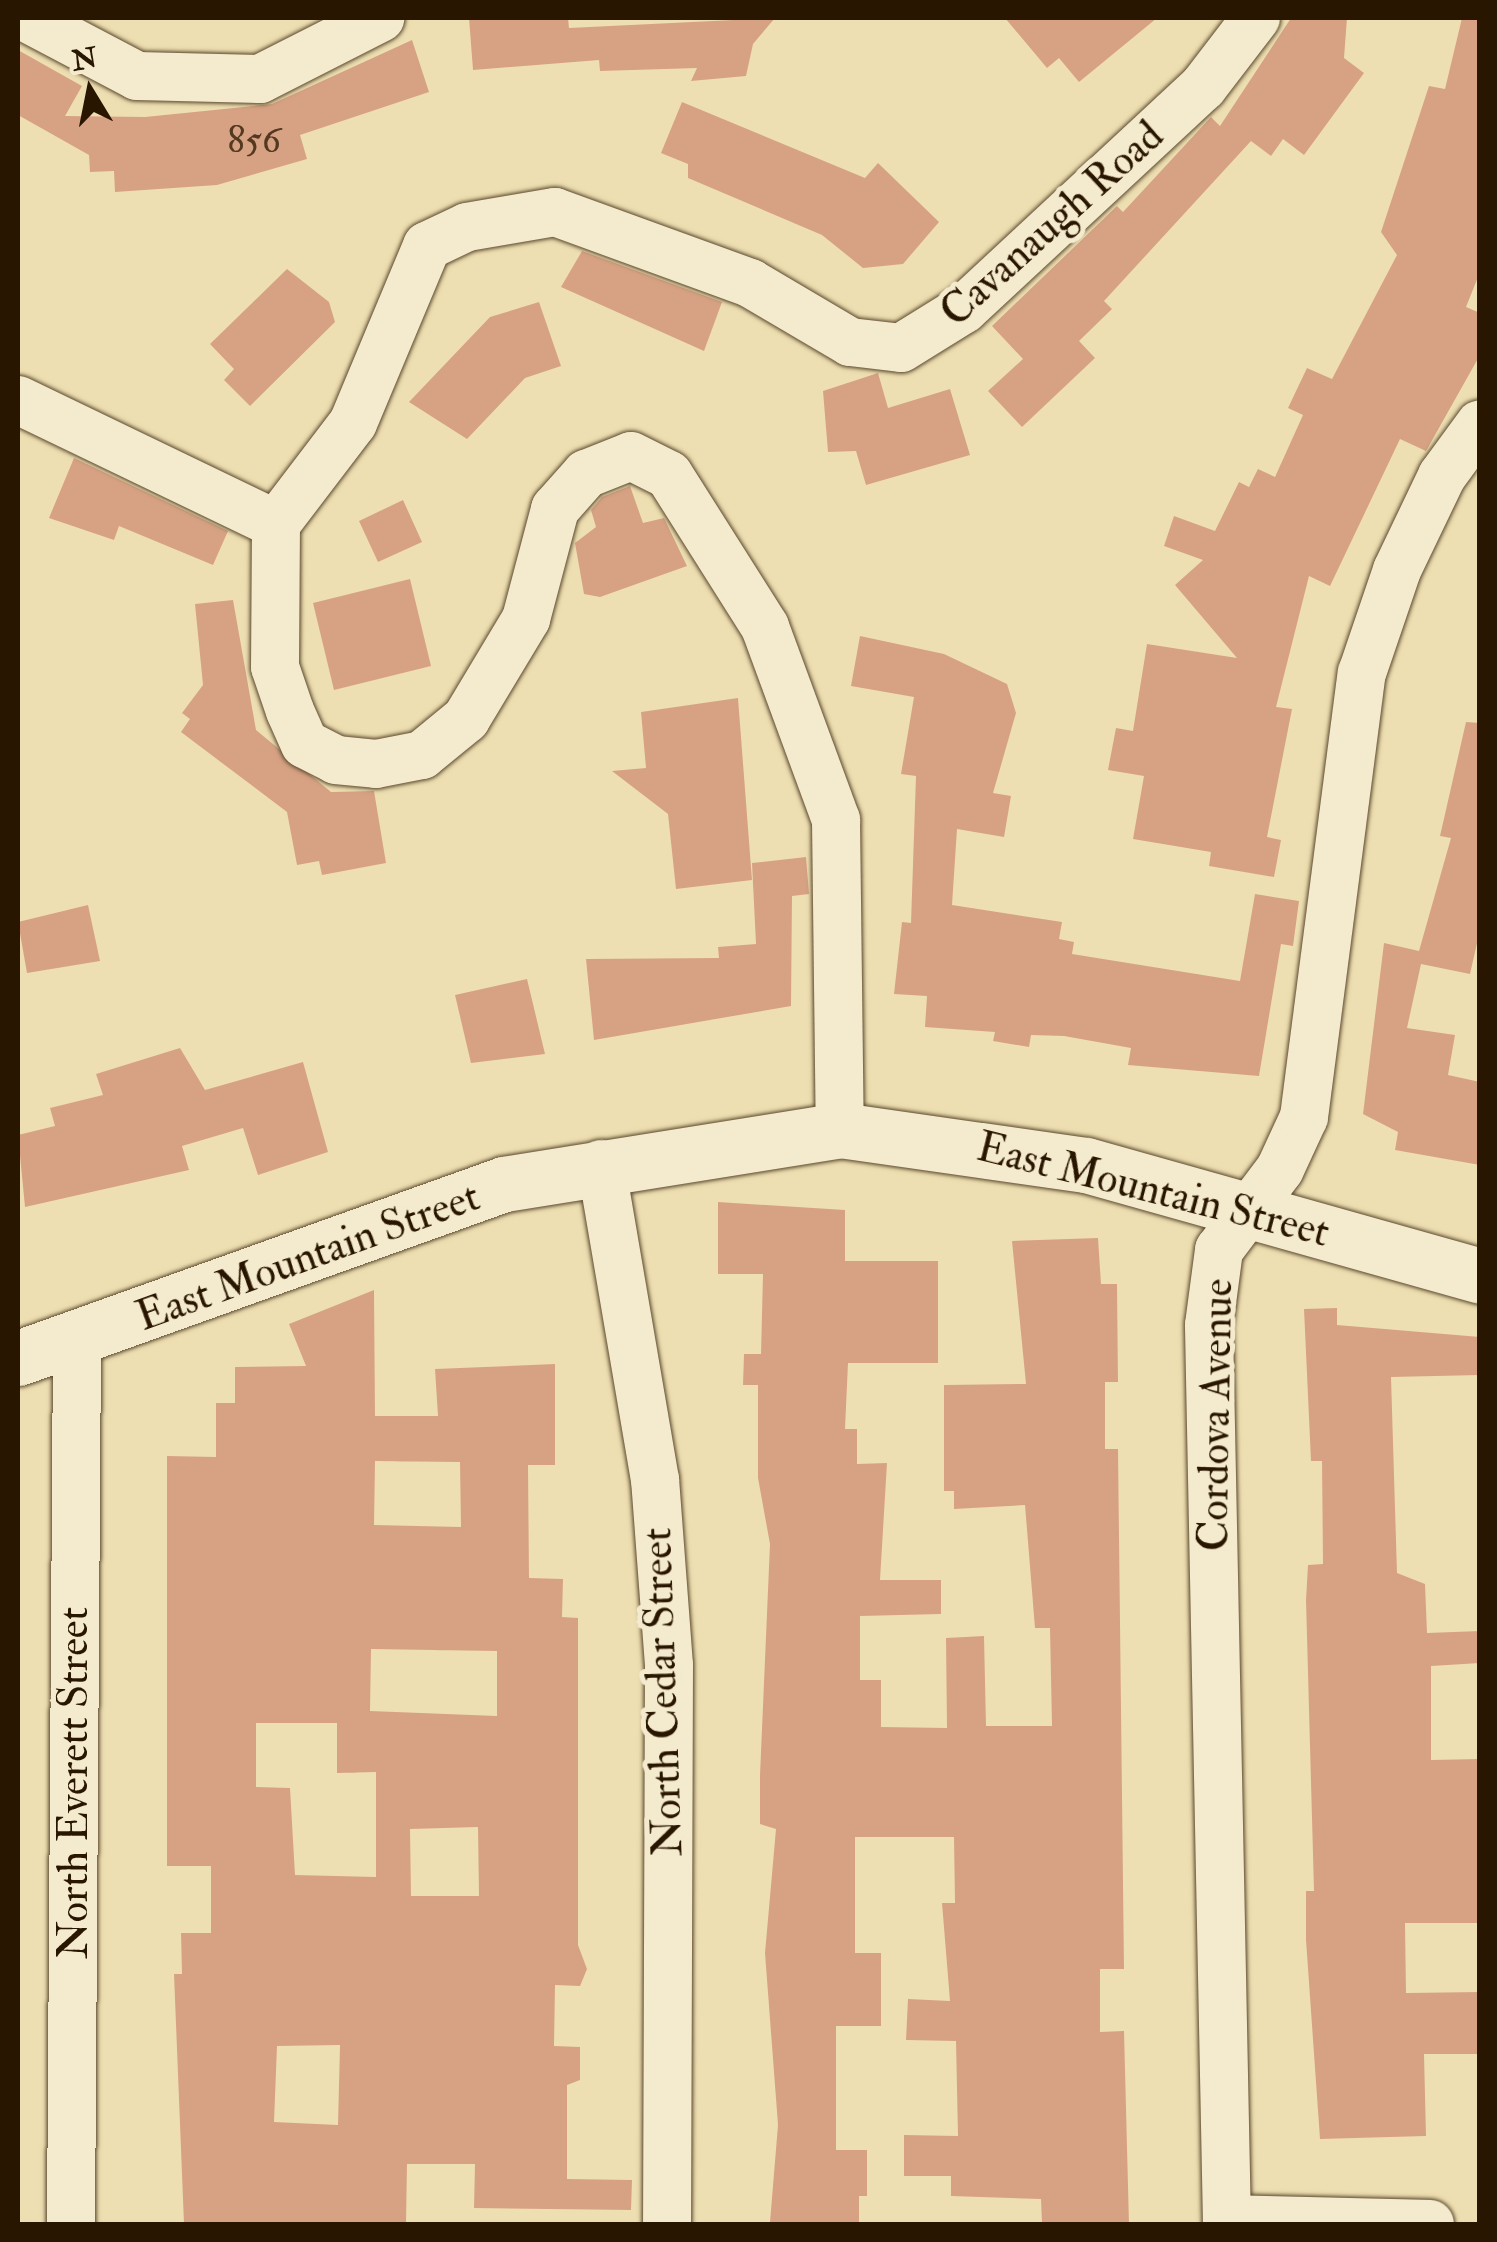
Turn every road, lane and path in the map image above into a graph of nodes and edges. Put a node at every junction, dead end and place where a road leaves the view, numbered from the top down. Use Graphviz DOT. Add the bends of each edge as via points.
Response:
graph roads {
  1 [pos="27,18"];
  2 [pos="380,18"];
  3 [pos="1256,18"];
  4 [pos="18,400"];
  5 [pos="1480,424"];
  6 [pos="276,524"];
  7 [pos="840,1130"];
  8 [pos="601,1164"];
  9 [pos="1245,1208"];
  10 [pos="1480,1276"];
  11 [pos="77,1342"];
  12 [pos="18,1358"];
  13 [pos="1227,2222"];
  14 [pos="71,2224"];
  15 [pos="667,2224"];
  16 [pos="1430,2224"];
  1 -- 2 [label="street" via="137,76 260,78"];
  3 -- 6 [label="street, Cavanaugh Road" via="1203,87 964,310 901,348 850,342 750,283 555,212 467,227 427,246 354,422"];
  4 -- 6 [label="street"];
  5 -- 9 [label="street, Cordova Avenue" via="1397,570 1362,674 1304,1117 1280,1169"];
  6 -- 7 [label="street" via="275,667 290,710 305,744 376,764 422,754 466,720 526,619 555,509 586,474 631,456 669,476 764,627 824,774 842,858"];
  7 -- 8 [label="street, East Mountain Street"];
  7 -- 9 [label="street, East Mountain Street" via="989,1144"];
  8 -- 11 [label="street, East Mountain Street" via="393,1217"];
  8 -- 15 [label="street, North Cedar Street" via="655,1479 669,1664"];
  9 -- 10 [label="street, East Mountain Street"];
  9 -- 13 [label="street, Cordova Avenue" via="1219,1250 1209,1326"];
  11 -- 12 [label="street, East Mountain Street"];
  11 -- 14 [label="street, North Everett Street"];
  13 -- 16 [label="street"];
}
